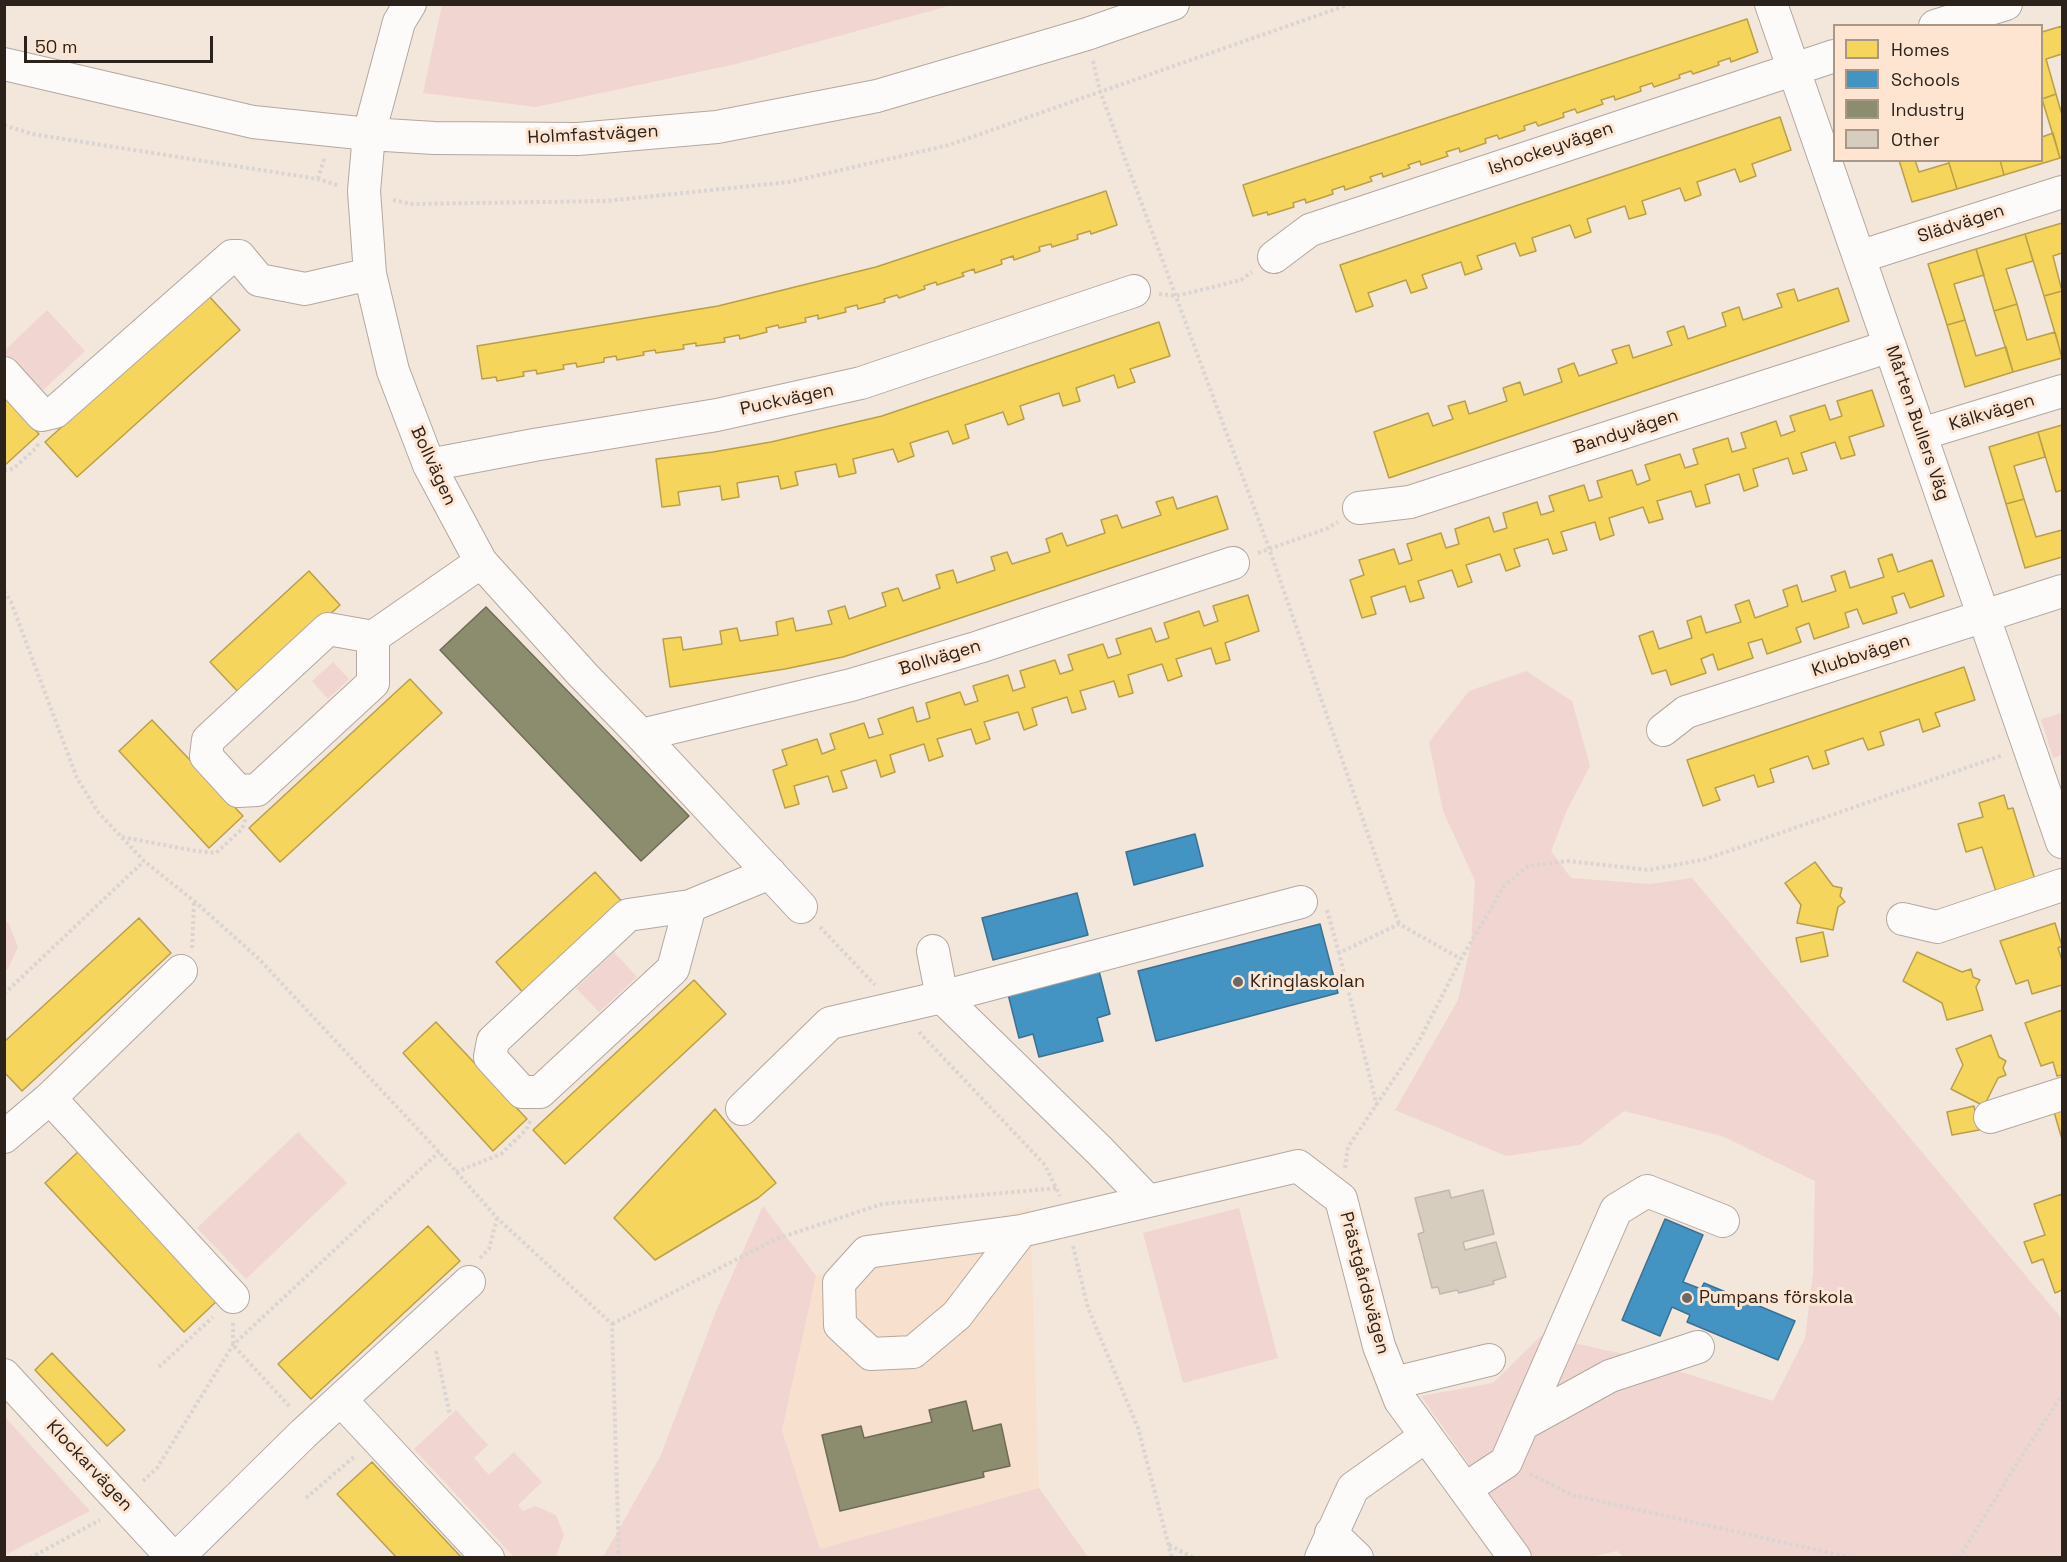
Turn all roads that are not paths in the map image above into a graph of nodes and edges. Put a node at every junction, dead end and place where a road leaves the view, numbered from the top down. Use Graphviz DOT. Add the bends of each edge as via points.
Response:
graph roads {
  1 [pos="410,4"];
  2 [pos="1173,4"];
  3 [pos="1772,4"];
  4 [pos="2006,4"];
  5 [pos="1941,24"];
  6 [pos="1833,56"];
  7 [pos="4,64"];
  8 [pos="1793,68"];
  9 [pos="369,134"];
  10 [pos="2062,192"];
  11 [pos="1274,257"];
  12 [pos="1859,257"];
  13 [pos="370,274"];
  14 [pos="1134,291"];
  15 [pos="1890,346"];
  16 [pos="4,373"];
  17 [pos="2062,391"];
  18 [pos="1921,434"];
  19 [pos="429,465"];
  20 [pos="1359,508"];
  21 [pos="481,562"];
  22 [pos="1233,563"];
  23 [pos="2062,591"];
  24 [pos="1984,616"];
  25 [pos="374,637"];
  26 [pos="1663,730"];
  27 [pos="641,735"];
  28 [pos="2062,842"];
  29 [pos="770,873"];
  30 [pos="2062,885"];
  31 [pos="1301,902"];
  32 [pos="690,906"];
  33 [pos="801,907"];
  34 [pos="1903,919"];
  35 [pos="933,951"];
  36 [pos="181,971"];
  37 [pos="942,997"];
  38 [pos="2062,1094"];
  39 [pos="50,1098"];
  40 [pos="742,1109"];
  41 [pos="1989,1117"];
  42 [pos="4,1137"];
  43 [pos="1148,1201"];
  44 [pos="1723,1221"];
  45 [pos="1021,1231"];
  46 [pos="469,1282"];
  47 [pos="233,1298"];
  48 [pos="1698,1347"];
  49 [pos="1489,1360"];
  50 [pos="4,1375"];
  51 [pos="1394,1383"];
  52 [pos="341,1400"];
  53 [pos="1523,1424"];
  54 [pos="1426,1436"];
  55 [pos="1465,1489"];
  56 [pos="1326,1545"];
  57 [pos="170,1557"];
  58 [pos="488,1557"];
  59 [pos="1357,1557"];
  60 [pos="1515,1557"];
  1 -- 9 [label="street, Bollvägen" via="399,22"];
  2 -- 9 [label="street, Holmfastvägen" via="1087,34 877,96 717,127 578,139"];
  3 -- 8 [label="street, Mårten Bullers Väg"];
  4 -- 5 [label="street"];
  6 -- 8 [label="street, Ishockeyvägen"];
  7 -- 9 [label="street, Holmfastvägen" via="253,122"];
  8 -- 11 [label="street, Ishockeyvägen" via="1310,230"];
  8 -- 12 [label="street, Mårten Bullers Väg"];
  9 -- 13 [label="street, Bollvägen" via="364,190"];
  10 -- 12 [label="street, Slädvägen"];
  12 -- 15 [label="street, Mårten Bullers Väg"];
  13 -- 16 [label="street" via="305,289 260,280 239,256 232,256 55,412 42,415"];
  13 -- 19 [label="street, Bollvägen" via="393,371"];
  14 -- 19 [label="street, Puckvägen" via="861,383 717,415"];
  15 -- 18 [label="street, Mårten Bullers Väg"];
  15 -- 20 [label="street, Bandyvägen" via="1410,502"];
  17 -- 18 [label="street, Kälkvägen"];
  18 -- 24 [label="street, Mårten Bullers Väg"];
  19 -- 21 [label="street, Bollvägen"];
  21 -- 25 [label="street"];
  21 -- 27 [label="street, Bollvägen"];
  22 -- 27 [label="street, Bollvägen" via="851,685"];
  23 -- 24 [label="street, Klubbvägen"];
  24 -- 26 [label="street, Klubbvägen" via="1686,712"];
  24 -- 28 [label="street, Mårten Bullers Väg"];
  25 -- 25 [label="street" via="373,683 256,790 238,791 206,756 208,740 328,629"];
  27 -- 29 [label="street, Bollvägen"];
  29 -- 32 [label="street"];
  29 -- 33 [label="street, Bollvägen"];
  30 -- 34 [label="street" via="1937,927"];
  31 -- 37 [label="street"];
  32 -- 32 [label="street" via="673,969 540,1092 522,1092 490,1057 493,1041 628,915"];
  35 -- 37 [label="street"];
  36 -- 39 [label="street"];
  37 -- 40 [label="street" via="830,1023"];
  37 -- 43 [label="street"];
  38 -- 41 [label="street"];
  39 -- 42 [label="street"];
  39 -- 47 [label="street"];
  43 -- 45 [label="street, Prästgårdsvägen"];
  43 -- 51 [label="street, Prästgårdsvägen" via="1298,1166 1341,1199 1380,1346"];
  44 -- 53 [label="street" via="1647,1191 1616,1209"];
  45 -- 45 [label="street, Prästgårdsvägen" via="867,1252 839,1283 840,1324 871,1354 913,1352 957,1315"];
  46 -- 52 [label="street"];
  48 -- 53 [label="street" via="1611,1376"];
  49 -- 51 [label="street"];
  50 -- 57 [label="street, Klockarvägen"];
  51 -- 54 [label="street, Prästgårdsvägen" via="1400,1400"];
  52 -- 57 [label="street" via="184,1551"];
  52 -- 58 [label="street"];
  53 -- 55 [label="street" via="1506,1462"];
  54 -- 55 [label="street, Prästgårdsvägen"];
  54 -- 56 [label="street" via="1353,1488"];
  55 -- 60 [label="street, Prästgårdsvägen"];
  56 -- 59 [label="street"];
}
